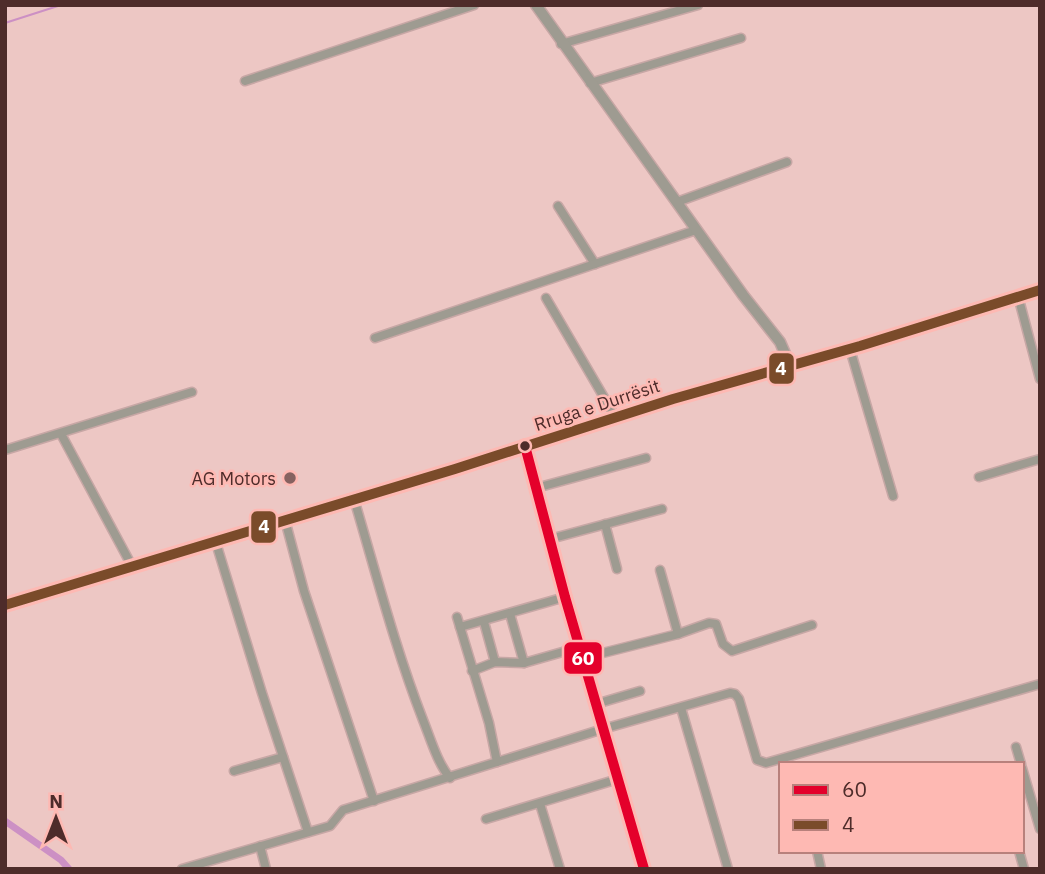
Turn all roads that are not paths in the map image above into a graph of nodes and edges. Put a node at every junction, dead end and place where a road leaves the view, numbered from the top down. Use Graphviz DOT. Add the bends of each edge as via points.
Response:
graph roads {
  1 [pos="474,5"];
  2 [pos="536,5"];
  3 [pos="698,5"];
  4 [pos="741,38"];
  5 [pos="561,44"];
  6 [pos="245,81"];
  7 [pos="590,83"];
  8 [pos="786,162"];
  9 [pos="677,202"];
  10 [pos="558,206"];
  11 [pos="696,230"];
  12 [pos="595,264"];
  13 [pos="1040,290"];
  14 [pos="1018,296"];
  15 [pos="546,298"];
  16 [pos="375,338"];
  17 [pos="850,349"];
  18 [pos="790,365"];
  19 [pos="1040,379"];
  20 [pos="192,392"];
  21 [pos="616,418"];
  22 [pos="61,434"];
  23 [pos="525,446"];
  24 [pos="5,450"];
  25 [pos="646,458"];
  26 [pos="1040,459"];
  27 [pos="979,477"];
  28 [pos="536,488"];
  29 [pos="893,496"];
  30 [pos="354,499"];
  31 [pos="662,509"];
  32 [pos="285,520"];
  33 [pos="605,524"];
  34 [pos="550,539"];
  35 [pos="216,542"];
  36 [pos="133,568"];
  37 [pos="617,569"];
  38 [pos="660,570"];
  39 [pos="565,597"];
  40 [pos="5,605"];
  41 [pos="510,614"];
  42 [pos="457,617"];
  43 [pos="484,622"];
  44 [pos="812,625"];
  45 [pos="460,627"];
  46 [pos="678,634"];
  47 [pos="580,647"];
  48 [pos="583,658"];
  49 [pos="495,662"];
  50 [pos="524,663"];
  51 [pos="472,671"];
  52 [pos="1040,684"];
  53 [pos="640,691"];
  54 [pos="596,704"];
  55 [pos="681,708"];
  56 [pos="603,729"];
  57 [pos="1016,747"];
  58 [pos="283,757"];
  59 [pos="788,761"];
  60 [pos="497,762"];
  61 [pos="1021,762"];
  62 [pos="234,771"];
  63 [pos="1024,773"];
  64 [pos="450,778"];
  65 [pos="618,779"];
  66 [pos="374,801"];
  67 [pos="540,804"];
  68 [pos="486,819"];
  69 [pos="1040,829"];
  70 [pos="308,832"];
  71 [pos="260,846"];
  72 [pos="182,869"];
  73 [pos="266,869"];
  74 [pos="560,869"];
  75 [pos="644,869"];
  76 [pos="728,869"];
  1 -- 6 [label="street"];
  2 -- 5 [label="street"];
  3 -- 5 [label="street"];
  4 -- 7 [label="street"];
  5 -- 7 [label="street"];
  7 -- 9 [label="street"];
  8 -- 9 [label="street"];
  9 -- 11 [label="street"];
  10 -- 12 [label="street"];
  11 -- 12 [label="street"];
  11 -- 18 [label="street" via="780,342"];
  12 -- 16 [label="street"];
  13 -- 14 [label="main road, Rruga e Durrësit"];
  14 -- 17 [label="main road, Rruga e Durrësit"];
  14 -- 19 [label="street"];
  15 -- 21 [label="street"];
  17 -- 18 [label="main road, Rruga e Durrësit"];
  17 -- 29 [label="street"];
  18 -- 21 [label="main road, Rruga e Durrësit"];
  20 -- 22 [label="street"];
  21 -- 23 [label="main road, Rruga e Durrësit"];
  22 -- 24 [label="street"];
  22 -- 36 [label="street"];
  23 -- 28 [label="street"];
  23 -- 30 [label="main road, Rruga e Durrësit"];
  25 -- 28 [label="street"];
  26 -- 27 [label="street"];
  28 -- 34 [label="street"];
  30 -- 32 [label="main road, Rruga e Durrësit"];
  30 -- 64 [label="street" via="416,702"];
  31 -- 33 [label="street"];
  32 -- 35 [label="main road, Rruga e Durrësit"];
  32 -- 66 [label="street"];
  33 -- 34 [label="street"];
  33 -- 37 [label="street"];
  34 -- 39 [label="street"];
  35 -- 36 [label="main road, Rruga e Durrësit"];
  35 -- 58 [label="street"];
  36 -- 40 [label="main road, Rruga e Durrësit"];
  38 -- 46 [label="street"];
  39 -- 41 [label="street"];
  39 -- 47 [label="street"];
  41 -- 43 [label="street"];
  41 -- 50 [label="street"];
  42 -- 45 [label="street"];
  43 -- 45 [label="street"];
  43 -- 49 [label="street"];
  44 -- 46 [label="street" via="732,651 712,623"];
  45 -- 51 [label="street"];
  46 -- 48 [label="street"];
  47 -- 48 [label="street"];
  47 -- 50 [label="street"];
  48 -- 54 [label="street"];
  49 -- 50 [label="street"];
  49 -- 51 [label="street"];
  51 -- 60 [label="street"];
  52 -- 59 [label="street"];
  53 -- 54 [label="street"];
  54 -- 56 [label="street"];
  55 -- 56 [label="street"];
  55 -- 59 [label="street" via="735,694 757,760"];
  55 -- 76 [label="street"];
  56 -- 60 [label="street"];
  56 -- 65 [label="street"];
  57 -- 61 [label="street"];
  58 -- 62 [label="street"];
  58 -- 70 [label="street"];
  60 -- 64 [label="street"];
  63 -- 69 [label="street"];
  64 -- 66 [label="street"];
  65 -- 67 [label="street"];
  65 -- 75 [label="street"];
  66 -- 70 [label="street" via="344,810 330,826"];
  67 -- 68 [label="street"];
  67 -- 74 [label="street"];
  70 -- 71 [label="street"];
  71 -- 72 [label="street"];
  71 -- 73 [label="street"];
}
